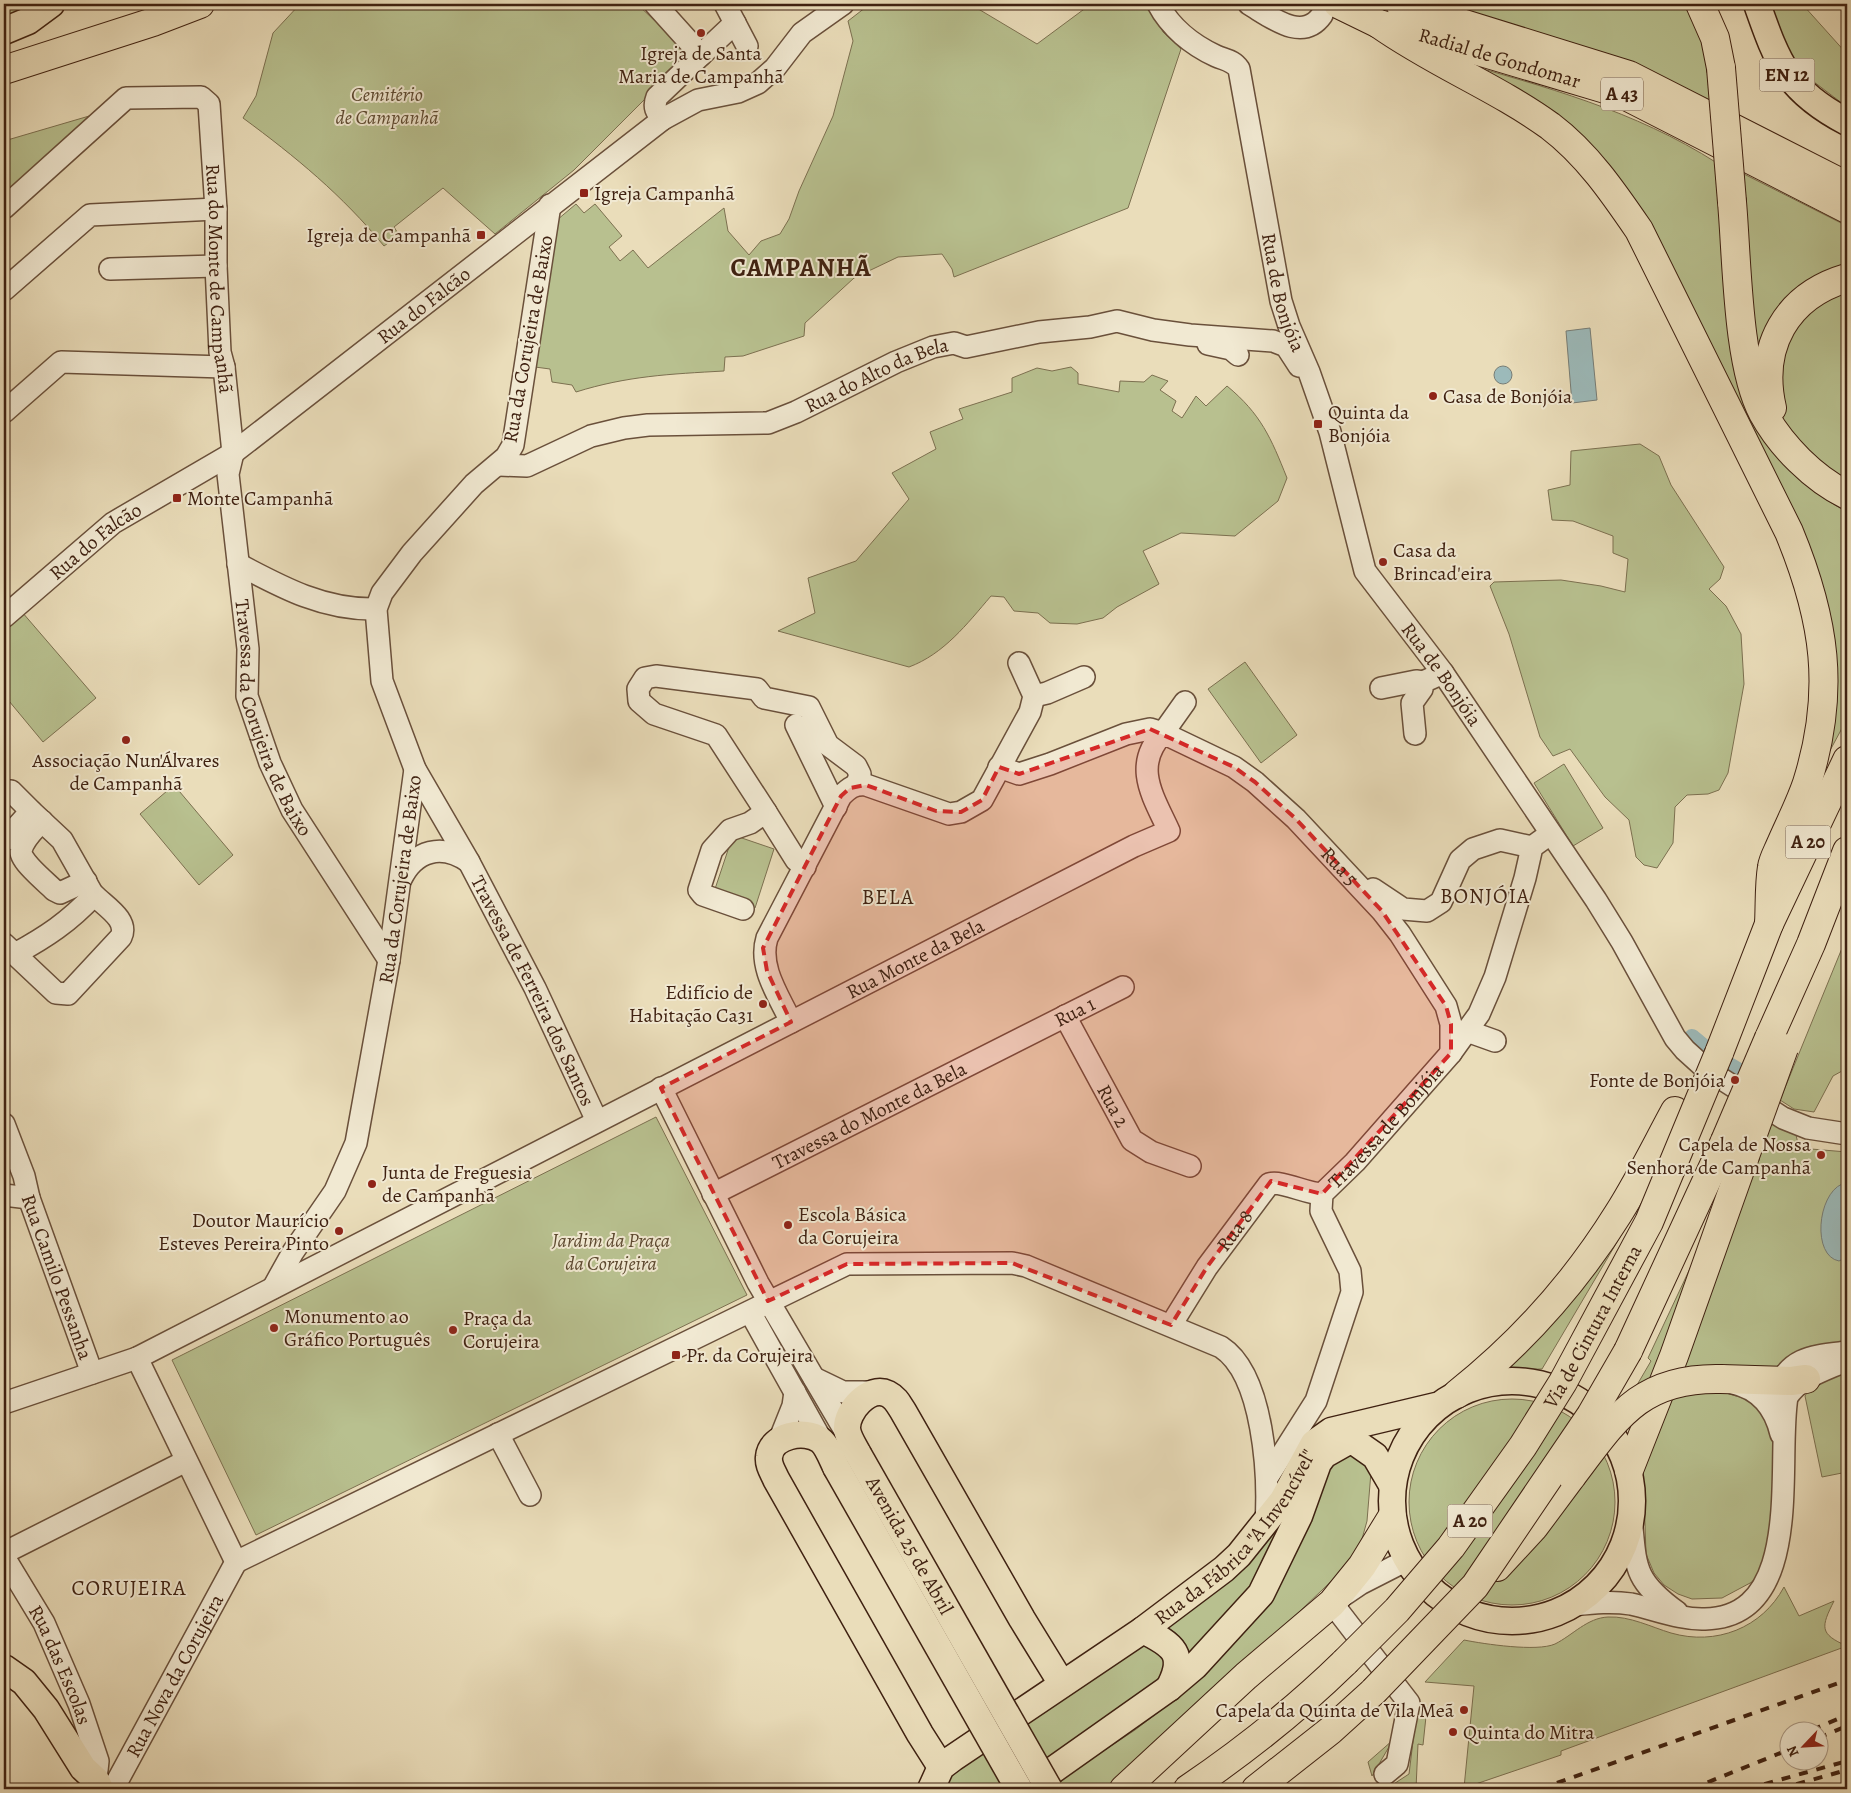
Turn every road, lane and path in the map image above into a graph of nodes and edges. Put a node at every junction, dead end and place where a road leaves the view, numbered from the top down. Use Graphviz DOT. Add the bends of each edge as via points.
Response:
graph roads {
  1 [pos="51,4"];
  2 [pos="200,4"];
  3 [pos="655,4"];
  4 [pos="725,4"];
  5 [pos="842,4"];
  6 [pos="1158,4"];
  7 [pos="1249,4"];
  8 [pos="1400,4"];
  9 [pos="1700,4"];
  10 [pos="1757,4"];
  11 [pos="1330,9"];
  12 [pos="735,23"];
  13 [pos="1379,24"];
  14 [pos="4,32"];
  15 [pos="747,46"];
  16 [pos="702,55"];
  17 [pos="4,70"];
  18 [pos="663,119"];
  19 [pos="1847,122"];
  20 [pos="1847,186"];
  21 [pos="550,205"];
  22 [pos="4,208"];
  23 [pos="216,209"];
  24 [pos="1847,209"];
  25 [pos="216,266"];
  26 [pos="110,269"];
  27 [pos="1847,278"];
  28 [pos="4,290"];
  29 [pos="1177,333"];
  30 [pos="1238,355"];
  31 [pos="224,367"];
  32 [pos="1309,372"];
  33 [pos="4,412"];
  34 [pos="1786,445"];
  35 [pos="233,453"];
  36 [pos="499,465"];
  37 [pos="1847,494"];
  38 [pos="238,564"];
  39 [pos="376,609"];
  40 [pos="4,617"];
  41 [pos="1019,663"];
  42 [pos="1443,673"];
  43 [pos="1084,678"];
  44 [pos="1423,682"];
  45 [pos="1381,688"];
  46 [pos="1034,696"];
  47 [pos="1184,702"];
  48 [pos="796,724"];
  49 [pos="1163,733"];
  50 [pos="1415,734"];
  51 [pos="1847,760"];
  52 [pos="999,767"];
  53 [pos="415,769"];
  54 [pos="857,784"];
  55 [pos="4,791"];
  56 [pos="836,807"];
  57 [pos="766,812"];
  58 [pos="36,816"];
  59 [pos="1550,834"];
  60 [pos="4,841"];
  61 [pos="1532,847"];
  62 [pos="1847,852"];
  63 [pos="1334,860"];
  64 [pos="469,862"];
  65 [pos="804,867"];
  66 [pos="399,884"];
  67 [pos="90,888"];
  68 [pos="743,909"];
  69 [pos="1769,924"];
  70 [pos="9,949"];
  71 [pos="389,960"];
  72 [pos="1123,987"];
  73 [pos="1065,1016"];
  74 [pos="791,1022"];
  75 [pos="1467,1031"];
  76 [pos="1025,1036"];
  77 [pos="1496,1041"];
  78 [pos="1451,1053"];
  79 [pos="1719,1053"];
  80 [pos="661,1088"];
  81 [pos="597,1121"];
  82 [pos="4,1124"];
  83 [pos="1847,1134"];
  84 [pos="1735,1149"];
  85 [pos="1190,1166"];
  86 [pos="713,1194"];
  87 [pos="1322,1194"];
  88 [pos="4,1195"];
  89 [pos="29,1198"];
  90 [pos="273,1288"];
  91 [pos="768,1302"];
  92 [pos="750,1312"];
  93 [pos="1171,1325"];
  94 [pos="1847,1352"];
  95 [pos="137,1358"];
  96 [pos="1847,1360"];
  97 [pos="92,1374"];
  98 [pos="814,1378"];
  99 [pos="1721,1380"];
  100 [pos="1793,1380"];
  101 [pos="795,1392"];
  102 [pos="878,1392"];
  103 [pos="1446,1400"];
  104 [pos="4,1403"];
  105 [pos="1772,1409"];
  106 [pos="498,1434"];
  107 [pos="780,1441"];
  108 [pos="822,1441"];
  109 [pos="853,1445"];
  110 [pos="1784,1449"];
  111 [pos="186,1461"];
  112 [pos="1629,1470"];
  113 [pos="1267,1478"];
  114 [pos="1392,1485"];
  115 [pos="530,1495"];
  116 [pos="1392,1516"];
  117 [pos="1631,1517"];
  118 [pos="1266,1523"];
  119 [pos="4,1553"];
  120 [pos="4,1557"];
  121 [pos="1407,1560"];
  122 [pos="236,1562"];
  123 [pos="1475,1586"];
  124 [pos="1332,1602"];
  125 [pos="1574,1605"];
  126 [pos="1683,1616"];
  127 [pos="1142,1630"];
  128 [pos="4,1668"];
  129 [pos="1062,1684"];
  130 [pos="1169,1688"];
  131 [pos="1385,1774"];
  132 [pos="935,1783"];
  133 [pos="103,1786"];
  134 [pos="1019,1789"];
  135 [pos="1026,1789"];
  136 [pos="1049,1789"];
  137 [pos="1124,1789"];
  138 [pos="1188,1789"];
  139 [pos="1256,1789"];
  1 -- 14 [label="main road" via="28,21"];
  2 -- 17 [label="highway"];
  3 -- 16 [label="street"];
  4 -- 12 [label="street"];
  5 -- 18 [label="street, Rua do Falcão" via="802,33 775,68 758,83 738,92 698,100"];
  6 -- 32 [label="street, Rua de Bonjóia" via="1192,43 1235,64 1242,82 1282,301"];
  7 -- 11 [label="street" via="1302,28 1313,26"];
  8 -- 20 [label="highway, Radial de Gondomar / A 43" via="1629,75"];
  9 -- 34 [label="highway, bridge" via="1712,29 1721,68 1747,361 1763,413"];
  10 -- 19 [label="main road, EN 12" via="1772,46 1788,77 1812,101"];
  11 -- 13 [label="highway, Radial de Gondomar / A 43"];
  12 -- 15 [label="street"];
  12 -- 16 [label="street"];
  13 -- 24 [label="highway, Radial de Gondomar / A 43" via="1622,94"];
  13 -- 69 [label="highway" via="1413,48 1516,104 1551,127 1582,154 1609,186 1639,230 1790,532 1817,612 1824,657 1824,703 1807,784 1772,866"];
  16 -- 18 [label="street" via="658,97 656,112"];
  18 -- 21 [label="street, Rua do Falcão"];
  21 -- 35 [label="street, Rua do Falcão"];
  21 -- 36 [label="street, Rua da Corujeira de Baixo" via="520,410 512,445"];
  22 -- 23 [label="street, Rua do Monte de Campanhã" via="126,98 201,98 209,104"];
  23 -- 25 [label="street, Rua do Monte de Campanhã"];
  23 -- 28 [label="street" via="90,215"];
  25 -- 26 [label="street"];
  25 -- 31 [label="street, Rua do Monte de Campanhã" via="220,352"];
  27 -- 34 [label="highway" via="1821,287 1807,297 1780,327 1772,347 1768,391"];
  29 -- 30 [label="street" via="1231,349"];
  29 -- 32 [label="street, Rua do Alto da Bela" via="1272,341 1286,346 1301,368"];
  29 -- 36 [label="street, Rua do Alto da Bela" via="1117,321 966,347 943,344 896,362 768,423 624,428 591,436 527,466"];
  31 -- 33 [label="street" via="62,362"];
  31 -- 35 [label="street, Rua do Monte de Campanhã"];
  32 -- 42 [label="street, Rua de Bonjóia" via="1330,432 1365,571"];
  34 -- 37 [label="highway" via="1803,464"];
  35 -- 38 [label="street, Travessa da Corujeira de Baixo" via="228,474"];
  35 -- 40 [label="street, Rua do Falcão" via="113,523"];
  36 -- 39 [label="street, Rua da Corujeira de Baixo" via="474,484 412,553 382,593"];
  38 -- 39 [label="street" via="316,601 344,608"];
  38 -- 71 [label="street, Travessa da Corujeira de Baixo" via="248,649 247,696 270,763 292,810"];
  39 -- 53 [label="street, Rua da Corujeira de Baixo" via="382,681"];
  41 -- 46 [label="street"];
  42 -- 44 [label="street"];
  42 -- 59 [label="street, Rua de Bonjóia"];
  43 -- 46 [label="street"];
  44 -- 45 [label="street"];
  44 -- 50 [label="street" via="1411,707"];
  46 -- 52 [label="street" via="1030,712"];
  47 -- 49 [label="street"];
  48 -- 56 [label="street"];
  49 -- 52 [label="street" via="1150,729 1126,734 1019,774"];
  49 -- 63 [label="street, Rua 5" via="1234,767 1255,782"];
  49 -- 74 [label="street, Rua Monte da Bela" via="1154,742 1146,772 1150,790 1169,831"];
  51 -- 69 [label="highway, Via de Cintura Interna / A 20"];
  52 -- 54 [label="street" via="982,800 949,814 877,787"];
  53 -- 64 [label="street, Travessa de Ferreira dos Santos"];
  53 -- 66 [label="street, Rua da Corujeira de Baixo"];
  54 -- 56 [label="street" via="841,796"];
  54 -- 57 [label="street" via="860,774 856,766 828,745 809,707 764,698 757,689 656,676 645,678 638,689 639,701 654,714 716,735"];
  55 -- 58 [label="street" via="11,791"];
  56 -- 65 [label="street"];
  57 -- 65 [label="street" via="796,860"];
  57 -- 68 [label="street" via="750,823 730,830 712,850 699,890 702,895"];
  58 -- 60 [label="street"];
  58 -- 67 [label="street" via="62,840"];
  58 -- 67 [label="street" via="21,850 22,858 57,892"];
  59 -- 61 [label="street"];
  59 -- 83 [label="street, Rua de Bonjóia" via="1622,942 1664,1020 1685,1050 1706,1069 1774,1113 1800,1126"];
  61 -- 63 [label="street" via="1500,840 1472,849 1460,860 1441,902 1421,912 1397,906"];
  61 -- 75 [label="street, Travessa de Bonjóia" via="1495,977 1479,1014"];
  62 -- 84 [label="highway, A 20, bridge"];
  63 -- 78 [label="street, Rua 5" via="1391,922 1446,1006 1451,1024"];
  64 -- 66 [label="street, Travessa de Ferreira dos Santos" via="446,851 428,853 414,860"];
  64 -- 81 [label="street, Travessa de Ferreira dos Santos"];
  65 -- 74 [label="street" via="766,938 764,948 767,970"];
  66 -- 71 [label="street, Rua da Corujeira de Baixo"];
  67 -- 70 [label="street" via="74,916 54,933"];
  67 -- 70 [label="street" via="122,923 124,931 72,992 56,993"];
  69 -- 79 [label="highway, Via de Cintura Interna / A 20"];
  71 -- 90 [label="street, Rua da Corujeira de Baixo" via="368,1083 350,1161 327,1206 293,1252"];
  72 -- 73 [label="street, Rua 1"];
  73 -- 76 [label="street, Rua 1"];
  73 -- 85 [label="street, Rua 2" via="1132,1140 1150,1152"];
  74 -- 80 [label="street, Rua Monte da Bela"];
  75 -- 77 [label="street"];
  75 -- 78 [label="street, Travessa de Bonjóia"];
  76 -- 86 [label="street, Travessa do Monte da Bela"];
  78 -- 87 [label="street, Travessa de Bonjóia" via="1355,1162"];
  79 -- 103 [label="highway, bridge" via="1675,1111 1618,1215 1555,1301 1483,1374"];
  79 -- 138 [label="highway, Via de Cintura Interna / A 20, bridge" via="1649,1222 1564,1382 1451,1547 1397,1610 1306,1700 1220,1768"];
  80 -- 81 [label="street"];
  80 -- 86 [label="street"];
  81 -- 90 [label="street"];
  82 -- 89 [label="street, Rua Camilo Pessanha"];
  84 -- 112 [label="highway" via="1674,1356"];
  84 -- 123 [label="highway, Via de Cintura Interna / A 20, bridge" via="1628,1351 1586,1423"];
  86 -- 91 [label="street"];
  87 -- 93 [label="street, Rua 8" via="1269,1184 1207,1267"];
  87 -- 113 [label="street, Travessa de Bonjóia" via="1321,1211 1350,1271 1352,1292 1316,1401"];
  88 -- 89 [label="street"];
  89 -- 97 [label="street, Rua Camilo Pessanha"];
  90 -- 95 [label="street"];
  91 -- 92 [label="street"];
  91 -- 93 [label="street" via="847,1264 1012,1263"];
  91 -- 98 [label="street, Avenida 25 de Abril"];
  92 -- 101 [label="street, Avenida 25 de Abril"];
  92 -- 106 [label="street"];
  93 -- 113 [label="street" via="1221,1347 1242,1369 1254,1397"];
  94 -- 100 [label="street" via="1796,1363"];
  95 -- 97 [label="street"];
  95 -- 111 [label="street"];
  96 -- 100 [label="street"];
  97 -- 104 [label="street"];
  98 -- 102 [label="street" via="843,1392"];
  98 -- 109 [label="street, Avenida 25 de Abril"];
  99 -- 100 [label="highway"];
  99 -- 105 [label="street" via="1750,1388"];
  99 -- 123 [label="highway, bridge" via="1674,1383 1651,1392 1628,1408 1611,1425 1522,1542"];
  100 -- 105 [label="street"];
  100 -- 110 [label="street" via="1793,1389 1788,1397"];
  101 -- 107 [label="street"];
  101 -- 108 [label="street, Avenida 25 de Abril"];
  102 -- 109 [label="main road" via="862,1399 848,1421"];
  102 -- 129 [label="main road" via="893,1397 904,1411"];
  103 -- 112 [label="main road, Rua da Fábrica \"A Invencível\"" via="1506,1380 1544,1385 1580,1401 1608,1428 1620,1446"];
  103 -- 114 [label="main road" via="1412,1433 1399,1458"];
  103 -- 118 [label="main road, Rua da Fábrica \"A Invencível\"" via="1331,1431 1321,1437 1314,1443 1283,1500"];
  105 -- 110 [label="street"];
  106 -- 115 [label="street"];
  106 -- 122 [label="street"];
  107 -- 108 [label="main road" via="801,1434"];
  107 -- 132 [label="main road" via="772,1449 769,1460 776,1479 920,1734"];
  108 -- 134 [label="main road, Avenida 25 de Abril, bridge"];
  109 -- 136 [label="main road, Avenida 25 de Abril, bridge"];
  110 -- 126 [label="street" via="1778,1544 1767,1582 1739,1611 1705,1619"];
  111 -- 119 [label="street"];
  111 -- 122 [label="street"];
  112 -- 117 [label="main road, Rua da Fábrica \"A Invencível\""];
  113 -- 118 [label="street"];
  114 -- 116 [label="main road, Rua da Fábrica \"A Invencível\""];
  114 -- 130 [label="main road, Rua da Fábrica \"A Invencível\"" via="1381,1462 1355,1442 1347,1442 1324,1455 1261,1594 1195,1666"];
  116 -- 121 [label="main road, Rua da Fábrica \"A Invencível\"" via="1397,1539"];
  116 -- 124 [label="highway" via="1362,1566"];
  117 -- 125 [label="main road, Rua da Fábrica \"A Invencível\"" via="1622,1550 1610,1572 1594,1591"];
  117 -- 126 [label="street" via="1634,1556 1641,1577 1653,1593"];
  118 -- 127 [label="main road, Rua da Fábrica \"A Invencível\"" via="1224,1569"];
  120 -- 133 [label="street, Rua das Escolas" via="44,1623 79,1704"];
  121 -- 124 [label="street"];
  121 -- 125 [label="main road, Rua da Fábrica \"A Invencível\"" via="1429,1589 1459,1610 1494,1621 1530,1621"];
  122 -- 133 [label="street, Rua Nova da Corujeira"];
  123 -- 139 [label="highway, Via de Cintura Interna / A 20, bridge" via="1374,1691 1331,1730"];
  124 -- 131 [label="street" via="1408,1703 1397,1764"];
  124 -- 137 [label="highway"];
  125 -- 126 [label="street" via="1615,1602"];
  127 -- 129 [label="main road, Rua da Fábrica \"A Invencível\""];
  127 -- 130 [label="main road, Rua da Fábrica \"A Invencível\"" via="1171,1645 1175,1653 1177,1673"];
  128 -- 133 [label="main road" via="24,1682 58,1724 83,1768"];
  129 -- 132 [label="main road, Rua da Fábrica \"A Invencível\""];
  130 -- 135 [label="main road, Rua da Fábrica \"A Invencível\""];
}
